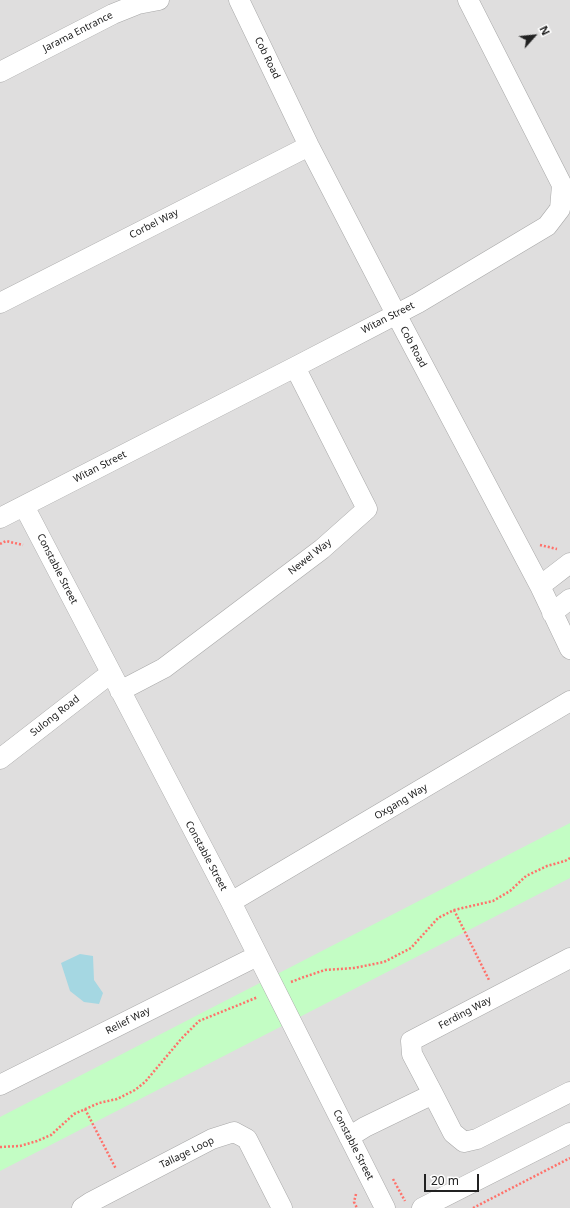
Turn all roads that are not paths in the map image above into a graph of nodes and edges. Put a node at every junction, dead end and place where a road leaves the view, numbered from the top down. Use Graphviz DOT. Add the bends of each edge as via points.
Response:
graph roads {
  1 [pos="160,0"];
  2 [pos="239,0"];
  3 [pos="468,0"];
  4 [pos="0,72"];
  5 [pos="309,146"];
  6 [pos="565,211"];
  7 [pos="0,303"];
  8 [pos="396,314"];
  9 [pos="295,367"];
  10 [pos="24,506"];
  11 [pos="0,518"];
  12 [pos="570,563"];
  13 [pos="540,586"];
  14 [pos="570,599"];
  15 [pos="552,613"];
  16 [pos="570,649"];
  17 [pos="111,673"];
  18 [pos="120,691"];
  19 [pos="570,701"];
  20 [pos="0,759"];
  21 [pos="231,902"];
  22 [pos="257,956"];
  23 [pos="570,958"];
  24 [pos="0,1085"];
  25 [pos="570,1092"];
  26 [pos="433,1094"];
  27 [pos="570,1133"];
  28 [pos="349,1137"];
  29 [pos="82,1208"];
  30 [pos="282,1208"];
  31 [pos="385,1208"];
  32 [pos="422,1208"];
  1 -- 4 [label="street, Jarama Entrance" via="138,4 113,14"];
  2 -- 5 [label="street, Cob Road"];
  3 -- 6 [label="street, Witan Street" via="562,185"];
  5 -- 7 [label="street, Corbel Way"];
  5 -- 8 [label="street, Cob Road"];
  6 -- 8 [label="street, Witan Street" via="547,226"];
  8 -- 9 [label="street, Witan Street"];
  8 -- 13 [label="street, Cob Road"];
  9 -- 10 [label="street, Witan Street"];
  9 -- 18 [label="street, Newel Way" via="367,509 322,549 164,668"];
  10 -- 11 [label="street, Witan Street"];
  10 -- 17 [label="street, Constable Street"];
  12 -- 13 [label="street"];
  13 -- 15 [label="street, Cob Road"];
  14 -- 15 [label="street"];
  15 -- 16 [label="street, Cob Road"];
  17 -- 18 [label="street, Constable Street"];
  17 -- 20 [label="street, Sulong Road"];
  18 -- 21 [label="street, Constable Street"];
  19 -- 21 [label="street, Oxgang Way"];
  21 -- 22 [label="street, Constable Street"];
  22 -- 24 [label="street, Relief Way"];
  22 -- 28 [label="street, Constable Street"];
  23 -- 26 [label="street, Ferding Way" via="411,1041 412,1054"];
  25 -- 26 [label="street, Ferding Way" via="477,1139 464,1142 453,1133"];
  26 -- 28 [label="street"];
  27 -- 32 [label="street"];
  28 -- 31 [label="street, Constable Street"];
  29 -- 30 [label="street, Tallage Loop" via="212,1139 234,1132 247,1139"];
}
